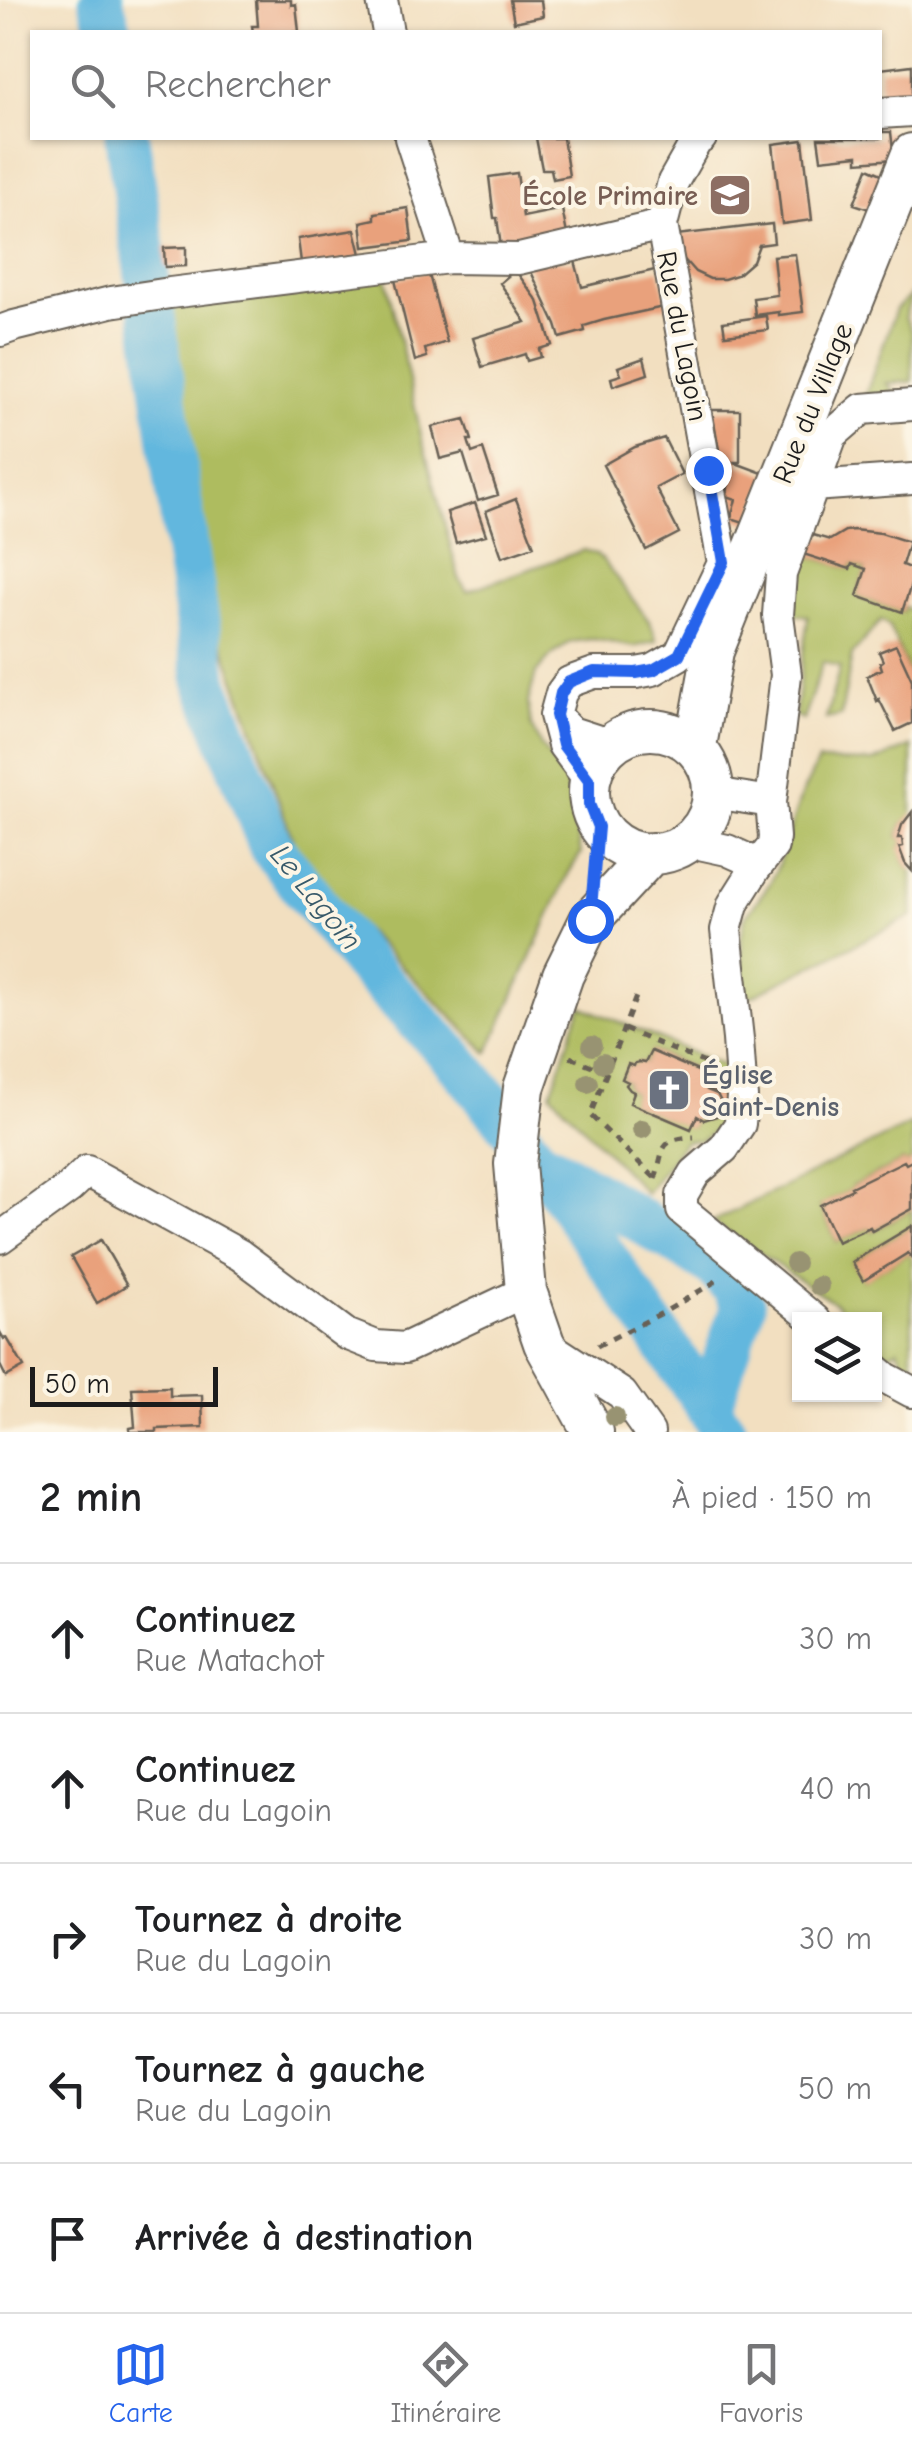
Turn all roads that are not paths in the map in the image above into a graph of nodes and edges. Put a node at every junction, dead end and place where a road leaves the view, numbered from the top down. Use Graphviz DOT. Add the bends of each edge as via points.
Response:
graph roads {
  1 [pos="382,0"];
  2 [pos="388,30"];
  3 [pos="912,110"];
  4 [pos="882,113"];
  5 [pos="411,140"];
  6 [pos="697,140"];
  7 [pos="912,154"];
  8 [pos="662,225"];
  9 [pos="449,258"];
  10 [pos="0,331"];
  11 [pos="912,406"];
  12 [pos="912,479"];
  13 [pos="813,486"];
  14 [pos="712,652"];
  15 [pos="556,715"];
  16 [pos="650,728"];
  17 [pos="611,745"];
  18 [pos="696,746"];
  19 [pos="589,780"];
  20 [pos="714,794"];
  21 [pos="770,802"];
  22 [pos="598,827"];
  23 [pos="671,848"];
  24 [pos="758,864"];
  25 [pos="590,920"];
  26 [pos="0,1238"];
  27 [pos="526,1291"];
  28 [pos="805,1312"];
  29 [pos="544,1343"];
  30 [pos="882,1375"];
  31 [pos="912,1392"];
  32 [pos="593,1432"];
  33 [pos="649,1432"];
  1 -- 2 [label="street"];
  3 -- 4 [label="street"];
  5 -- 9 [label="street"];
  6 -- 8 [label="street" via="672,182"];
  7 -- 14 [label="main road, Rue du Village"];
  8 -- 9 [label="street, Rue du Lagoin" via="519,259"];
  8 -- 15 [label="street, Rue du Lagoin" via="724,562 679,655 653,670 594,672 569,682"];
  9 -- 10 [label="street, Rue du Lagoin" via="112,302"];
  11 -- 13 [label="street" via="862,409 832,435"];
  12 -- 13 [label="street"];
  13 -- 21 [label="street" via="780,574 786,675"];
  14 -- 16 [label="main road, Rue du Village"];
  14 -- 18 [label="main road, Rue du Village"];
  15 -- 17 [label="street" via="571,732"];
  15 -- 19 [label="street" via="563,745"];
  16 -- 17 [label="main road"];
  16 -- 18 [label="main road"];
  17 -- 19 [label="main road"];
  18 -- 20 [label="main road" via="711,770"];
  19 -- 22 [label="main road"];
  20 -- 21 [label="street"];
  20 -- 23 [label="main road" via="706,823"];
  21 -- 24 [label="street" via="774,837"];
  22 -- 23 [label="main road" via="634,853"];
  22 -- 25 [label="main road"];
  23 -- 24 [label="street" via="727,850"];
  23 -- 25 [label="main road"];
  24 -- 28 [label="street" via="733,904 726,930 740,1124 695,1173 682,1210"];
  25 -- 27 [label="main road" via="524,1088 516,1164"];
  26 -- 27 [label="street" via="86,1170 240,1255 346,1334 376,1346 405,1348"];
  27 -- 29 [label="main road"];
  29 -- 32 [label="main road"];
  29 -- 33 [label="street" via="622,1394"];
  30 -- 31 [label="street"];
}
